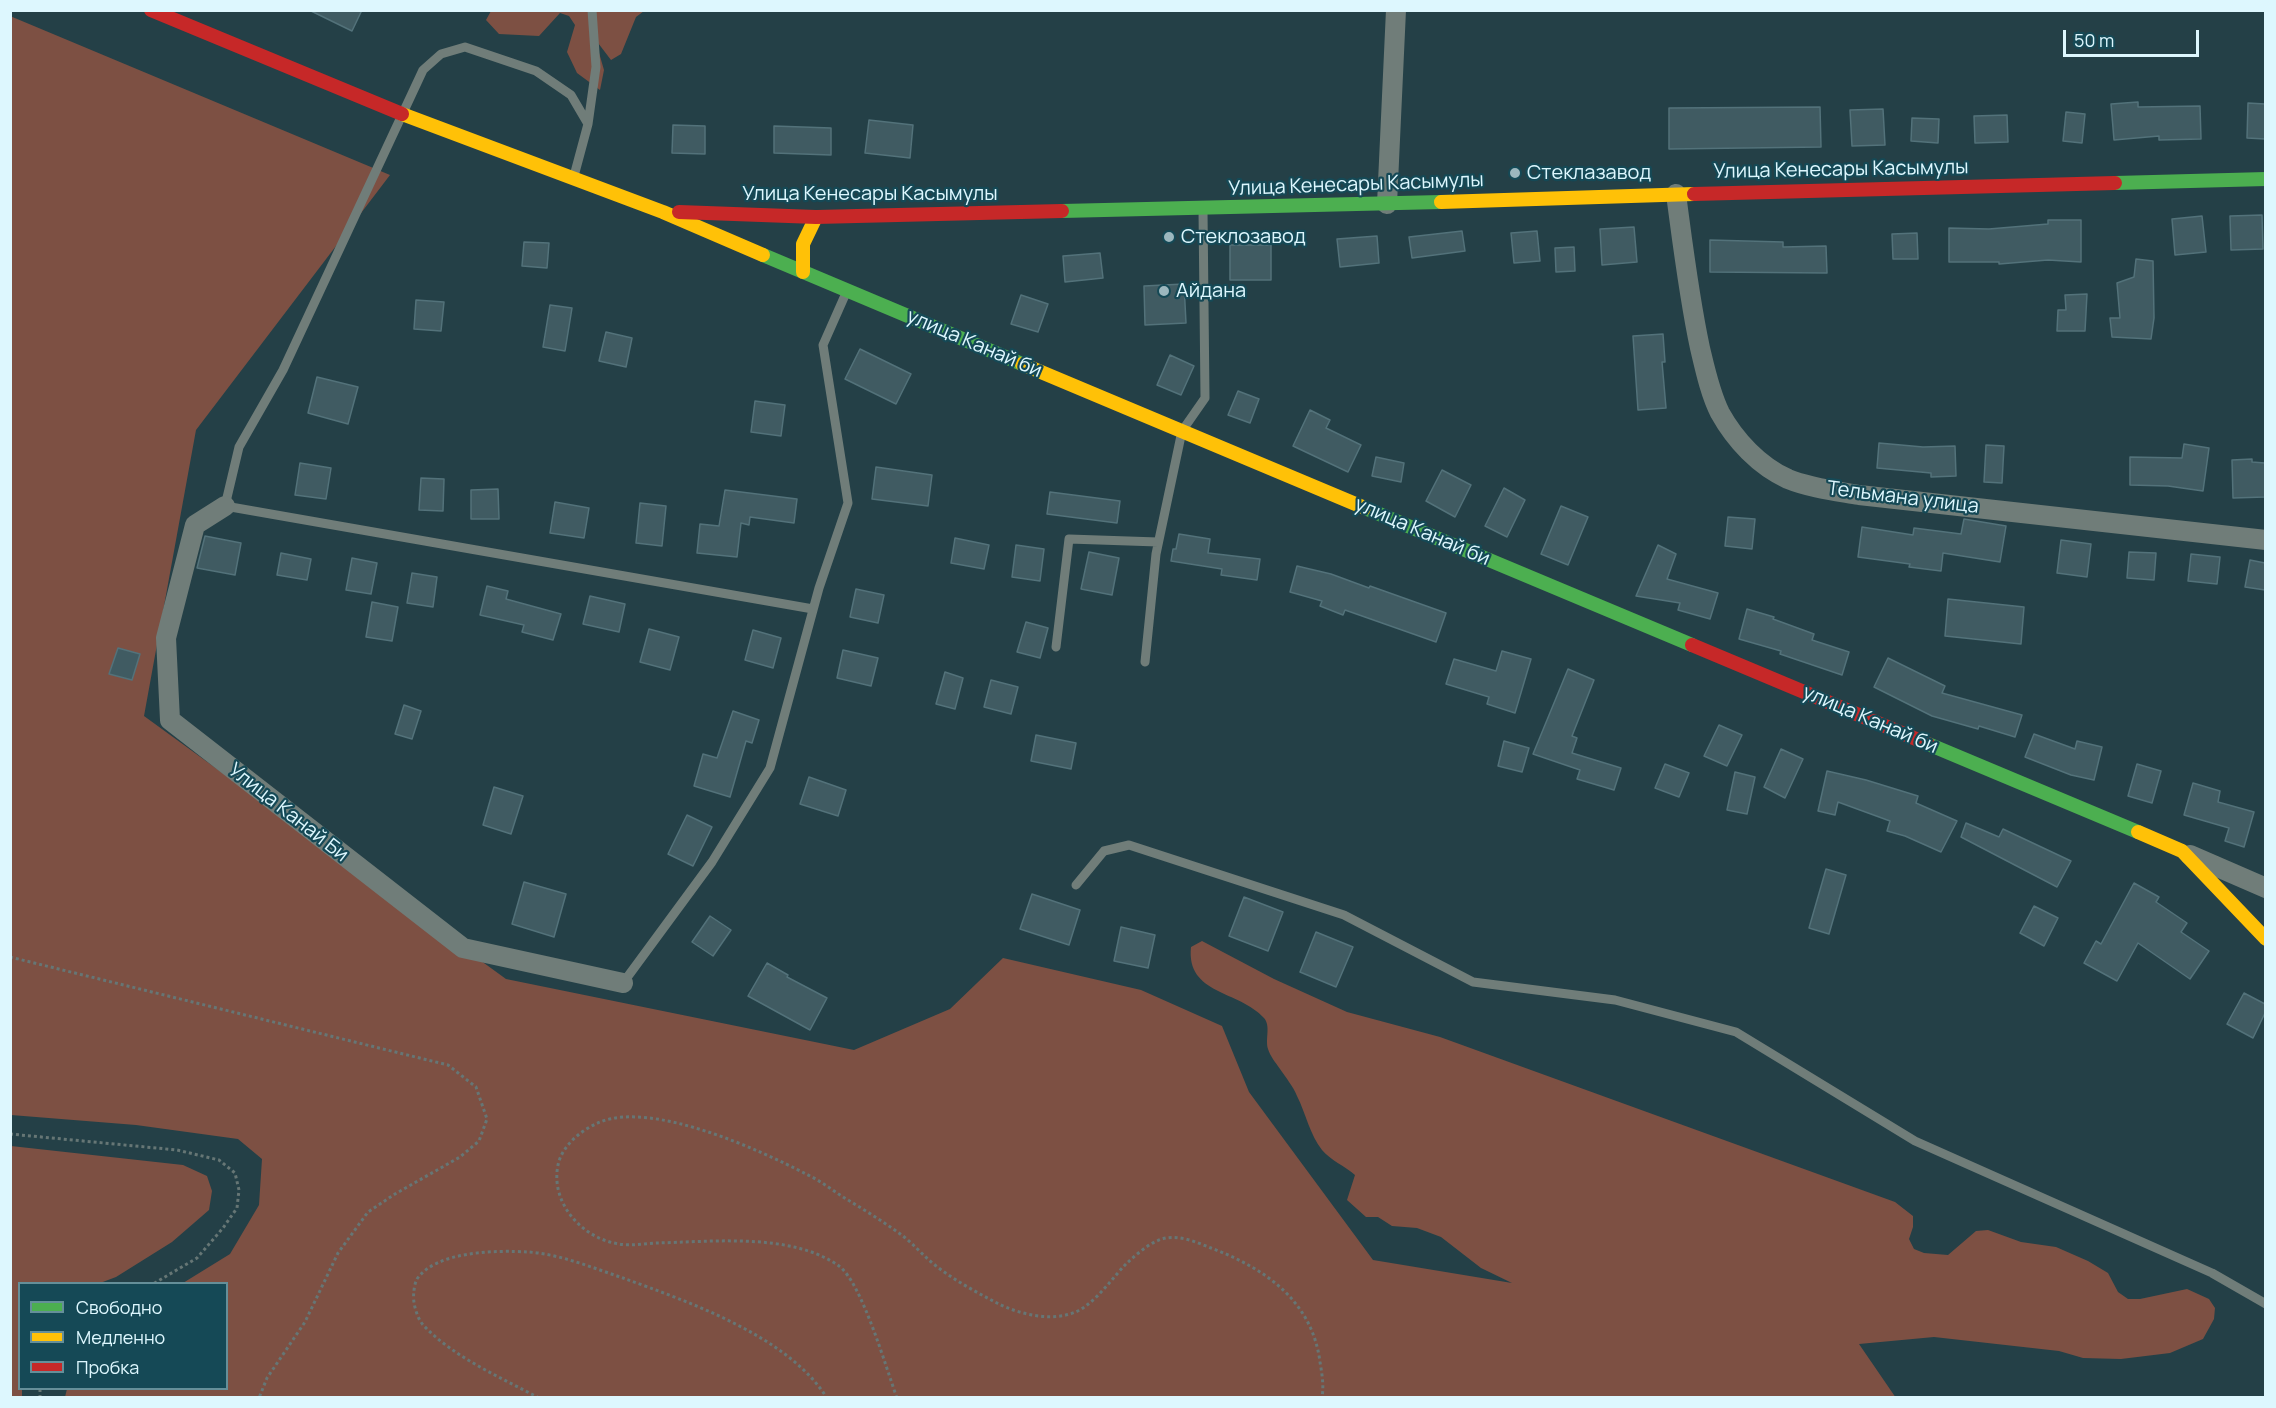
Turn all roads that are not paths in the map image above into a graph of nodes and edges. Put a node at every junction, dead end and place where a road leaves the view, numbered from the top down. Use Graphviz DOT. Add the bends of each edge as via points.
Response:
graph roads {
  1 [pos="151,10"];
  2 [pos="592,10"];
  3 [pos="1396,10"];
  4 [pos="401,113"];
  5 [pos="588,124"];
  6 [pos="573,178"];
  7 [pos="2265,179"];
  8 [pos="1676,194"];
  9 [pos="1387,204"];
  10 [pos="1203,208"];
  11 [pos="663,212"];
  12 [pos="816,217"];
  13 [pos="802,273"];
  14 [pos="847,291"];
  15 [pos="1182,432"];
  16 [pos="225,506"];
  17 [pos="2265,540"];
  18 [pos="1158,542"];
  19 [pos="813,609"];
  20 [pos="1056,647"];
  21 [pos="1145,662"];
  22 [pos="2182,851"];
  23 [pos="1076,885"];
  24 [pos="2265,888"];
  25 [pos="2265,939"];
  26 [pos="623,983"];
  27 [pos="2265,1304"];
  1 -- 4 [label="main road, улица Канай би"];
  2 -- 5 [label="lane" via="596,68"];
  3 -- 9 [label="street"];
  4 -- 5 [label="lane" via="423,70 441,54 465,47 536,71 571,96"];
  4 -- 6 [label="main road, улица Канай би"];
  4 -- 16 [label="lane" via="283,370 239,447"];
  5 -- 6 [label="lane"];
  6 -- 11 [label="main road, улица Канай би"];
  7 -- 8 [label="main road, Улица Кенесары Касымулы"];
  8 -- 9 [label="main road, Улица Кенесары Касымулы"];
  8 -- 17 [label="street, Тельмана улица" via="1690,303 1708,381 1720,412 1740,443 1787,478 1859,495"];
  9 -- 10 [label="main road, Улица Кенесары Касымулы"];
  10 -- 12 [label="main road, Улица Кенесары Касымулы"];
  10 -- 15 [label="lane" via="1205,398"];
  11 -- 12 [label="main road, Улица Кенесары Касымулы"];
  11 -- 13 [label="main road, улица Канай би"];
  12 -- 13 [label="main road" via="803,244"];
  13 -- 14 [label="main road, улица Канай би"];
  14 -- 15 [label="main road, улица Канай би"];
  14 -- 19 [label="lane" via="823,345 848,503"];
  15 -- 18 [label="lane"];
  15 -- 22 [label="main road, улица Канай би"];
  16 -- 19 [label="lane"];
  16 -- 26 [label="street, Улица Канай Би" via="195,525 166,638 170,720 463,948"];
  18 -- 20 [label="lane" via="1069,538"];
  18 -- 21 [label="lane"];
  19 -- 26 [label="lane" via="770,768 712,862"];
  22 -- 24 [label="street, улица Канай би"];
  22 -- 25 [label="main road, улица Канай би"];
  23 -- 27 [label="lane" via="1104,851 1129,845 1344,915 1473,982 1615,1000 1736,1032 1915,1141 2212,1273"];
}
